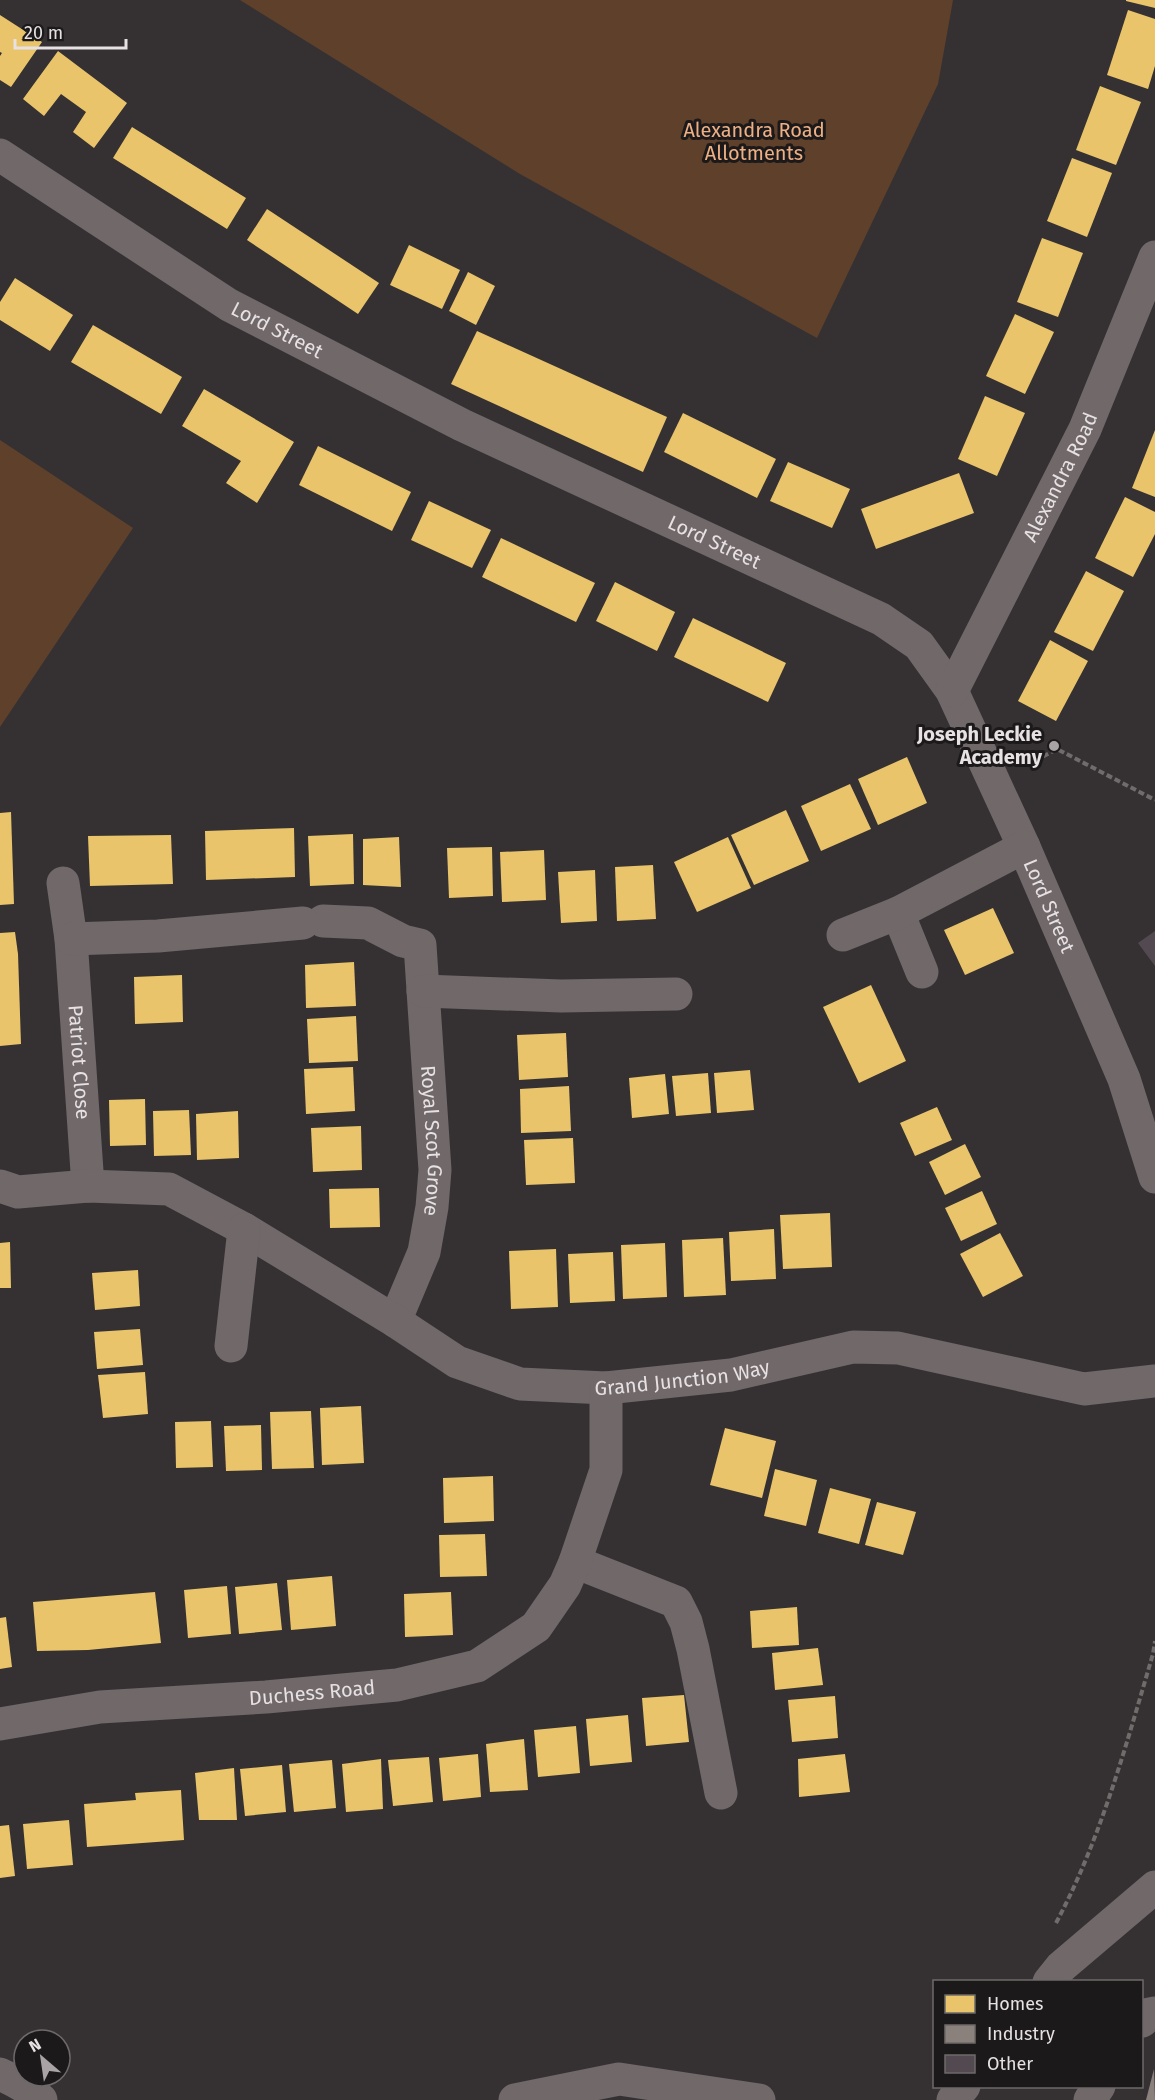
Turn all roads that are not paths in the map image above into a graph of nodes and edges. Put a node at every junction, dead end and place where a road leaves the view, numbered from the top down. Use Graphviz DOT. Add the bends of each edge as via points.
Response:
graph roads {
  1 [pos="0,155"];
  2 [pos="1155,257"];
  3 [pos="952,691"];
  4 [pos="1024,847"];
  5 [pos="63,883"];
  6 [pos="898,913"];
  7 [pos="843,934"];
  8 [pos="71,939"];
  9 [pos="922,972"];
  10 [pos="423,991"];
  11 [pos="676,994"];
  12 [pos="1155,1177"];
  13 [pos="0,1186"];
  14 [pos="88,1186"];
  15 [pos="244,1229"];
  16 [pos="395,1321"];
  17 [pos="231,1346"];
  18 [pos="1155,1381"];
  19 [pos="606,1388"];
  20 [pos="575,1562"];
  21 [pos="0,1724"];
  22 [pos="721,1793"];
  23 [pos="1155,1887"];
  24 [pos="1051,1980"];
  25 [pos="0,2074"];
  26 [pos="41,2100"];
  27 [pos="515,2100"];
  28 [pos="759,2100"];
  1 -- 3 [label="street, Lord Street" via="229,305 462,426 881,619 919,645"];
  2 -- 3 [label="street, Alexandra Road" via="1085,429"];
  3 -- 4 [label="street, Lord Street"];
  4 -- 6 [label="street"];
  4 -- 12 [label="street, Lord Street" via="1124,1079"];
  5 -- 8 [label="street, Patriot Close"];
  6 -- 7 [label="street"];
  6 -- 9 [label="street"];
  8 -- 10 [label="street, Royal Scot Grove" via="158,936 313,922 368,923 420,945"];
  8 -- 14 [label="street, Patriot Close"];
  10 -- 11 [label="street" via="561,996"];
  10 -- 16 [label="street, Royal Scot Grove" via="435,1170 432,1207 424,1252"];
  13 -- 14 [label="street, Grand Junction Way" via="18,1192"];
  14 -- 15 [label="street, Grand Junction Way" via="169,1189"];
  15 -- 16 [label="street, Grand Junction Way"];
  15 -- 17 [label="street"];
  16 -- 19 [label="street, Grand Junction Way" via="457,1362 520,1383"];
  18 -- 19 [label="street, Grand Junction Way" via="1084,1389 898,1348 853,1347 731,1375"];
  19 -- 20 [label="street, Duchess Road" via="606,1470"];
  20 -- 21 [label="street, Duchess Road" via="565,1586 536,1627 477,1666 398,1685 100,1707"];
  20 -- 22 [label="street" via="676,1602 693,1649"];
  23 -- 24 [label="street"];
  25 -- 26 [label="street"];
  27 -- 28 [label="street" via="619,2079"];
}
